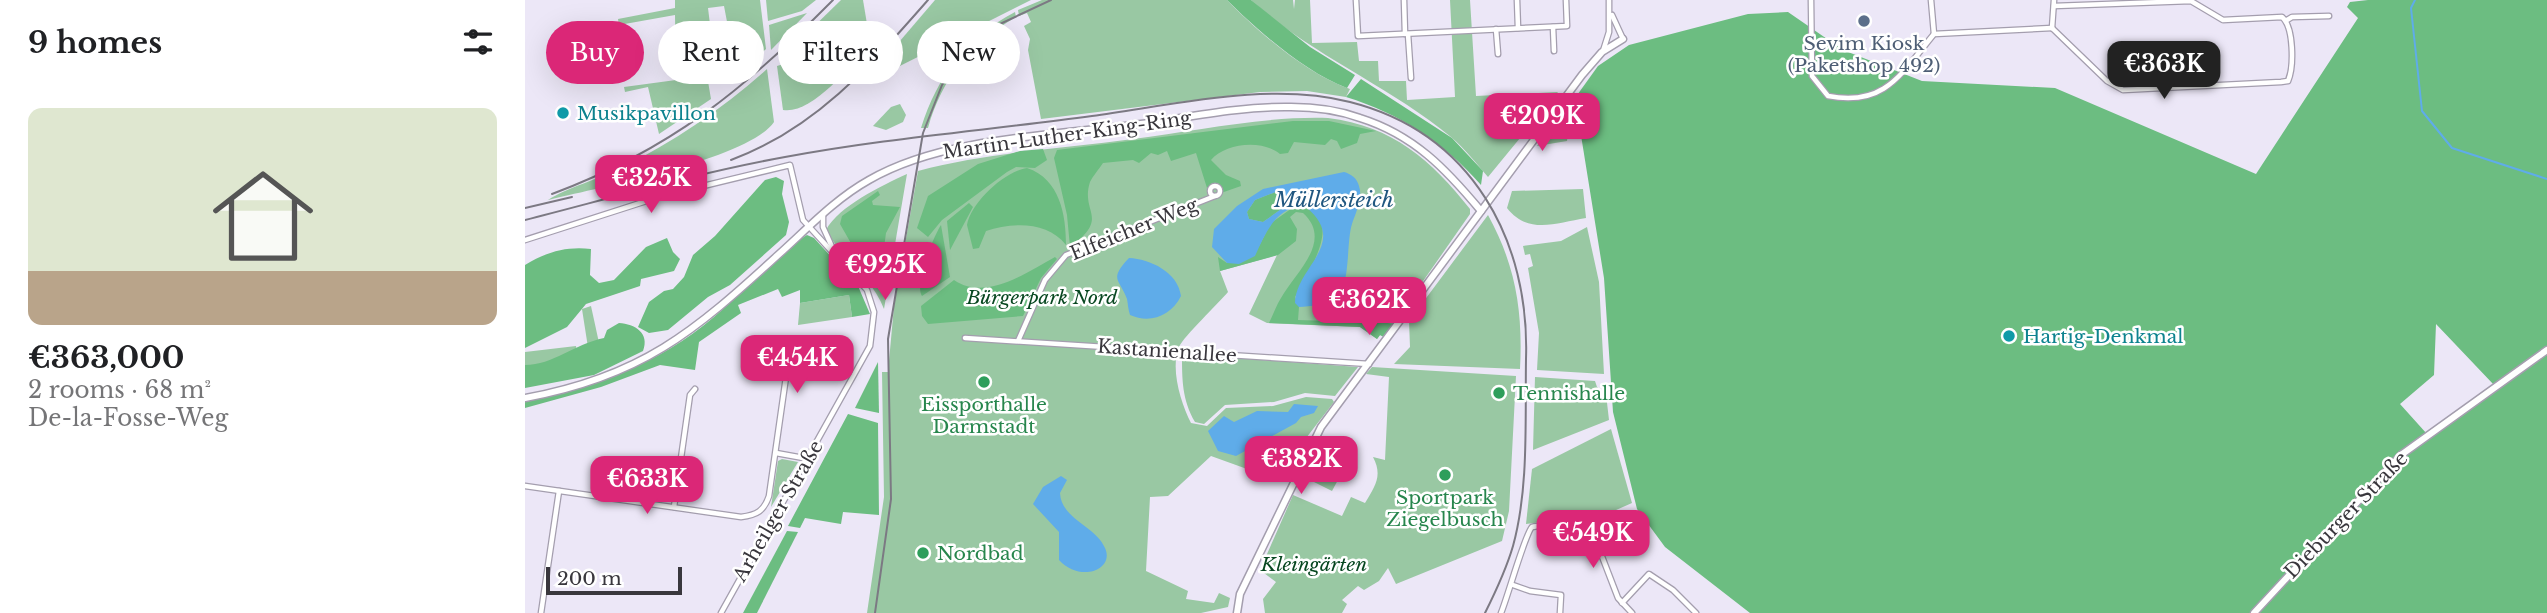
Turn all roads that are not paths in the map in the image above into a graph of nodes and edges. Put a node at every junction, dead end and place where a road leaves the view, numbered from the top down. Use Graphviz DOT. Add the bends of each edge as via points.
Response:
graph roads {
  1 [pos="1356,0"];
  2 [pos="1404,0"];
  3 [pos="1517,0"];
  4 [pos="1566,0"];
  5 [pos="1609,0"];
  6 [pos="1811,0"];
  7 [pos="1931,0"];
  8 [pos="2054,3"];
  9 [pos="1610,7"];
  10 [pos="2329,16"];
  11 [pos="2287,20"];
  12 [pos="1553,27"];
  13 [pos="1518,28"];
  14 [pos="2052,28"];
  15 [pos="1496,29"];
  16 [pos="1609,32"];
  17 [pos="1407,34"];
  18 [pos="1934,34"];
  19 [pos="1623,39"];
  20 [pos="1614,44"];
  21 [pos="1554,51"];
  22 [pos="1602,52"];
  23 [pos="1498,54"];
  24 [pos="1411,78"];
  25 [pos="1215,196"];
  26 [pos="1481,211"];
  27 [pos="824,213"];
  28 [pos="809,227"];
  29 [pos="525,240"];
  30 [pos="841,261"];
  31 [pos="965,338"];
  32 [pos="1018,341"];
  33 [pos="787,343"];
  34 [pos="2547,350"];
  35 [pos="1367,364"];
  36 [pos="695,389"];
  37 [pos="525,398"];
  38 [pos="776,453"];
  39 [pos="809,459"];
  40 [pos="525,486"];
  41 [pos="559,491"];
  42 [pos="674,507"];
  43 [pos="1513,585"];
  44 [pos="1622,603"];
  45 [pos="541,613"];
  46 [pos="721,613"];
  47 [pos="1237,613"];
  48 [pos="1501,613"];
  49 [pos="1560,613"];
  50 [pos="1632,613"];
  51 [pos="1696,613"];
  52 [pos="2254,613"];
  1 -- 17 [label="street" via="1358,36"];
  2 -- 17 [label="street"];
  3 -- 13 [label="street"];
  4 -- 12 [label="street" via="1567,26"];
  5 -- 9 [label="street"];
  6 -- 18 [label="street" via="1812,76 1828,96 1860,99 1876,95"];
  7 -- 18 [label="street"];
  8 -- 11 [label="street" via="2195,1 2223,20"];
  8 -- 14 [label="street"];
  9 -- 16 [label="street"];
  9 -- 19 [label="street"];
  10 -- 11 [label="street"];
  11 -- 14 [label="street" via="2293,72 2288,81 2123,90 2107,81"];
  12 -- 13 [label="street"];
  12 -- 21 [label="street"];
  13 -- 15 [label="street"];
  14 -- 18 [label="street"];
  15 -- 17 [label="street"];
  15 -- 23 [label="street"];
  16 -- 20 [label="street"];
  16 -- 22 [label="street"];
  17 -- 24 [label="street"];
  19 -- 20 [label="main road"];
  20 -- 22 [label="main road"];
  22 -- 26 [label="main road"];
  25 -- 32 [label="street, Elfeicher Weg" via="1066,255 1045,280"];
  26 -- 27 [label="main road, Martin-Luther-King-Ring" via="1440,163 1390,129 1330,110 1277,107 940,151 877,175"];
  26 -- 35 [label="main road"];
  27 -- 28 [label="main road, Martin-Luther-King-Ring"];
  27 -- 30 [label="street, Arheilger Straße" via="825,233"];
  28 -- 29 [label="street" via="800,212 790,165 662,196"];
  28 -- 30 [label="street, Arheilger Straße"];
  28 -- 37 [label="main road, Martin-Luther-King-Ring" via="674,343 606,376"];
  30 -- 39 [label="street, Arheilger Straße" via="867,290 874,312 873,334"];
  31 -- 32 [label="street, Kastanienallee"];
  32 -- 35 [label="street, Kastanienallee"];
  33 -- 38 [label="street" via="790,349"];
  34 -- 52 [label="main road, Dieburger Straße" via="2401,455"];
  35 -- 47 [label="main road" via="1308,450 1240,594"];
  36 -- 42 [label="street" via="690,395"];
  38 -- 39 [label="street"];
  38 -- 42 [label="street" via="766,507 756,515"];
  39 -- 46 [label="street, Arheilger Straße"];
  40 -- 41 [label="street"];
  41 -- 42 [label="street"];
  41 -- 45 [label="street"];
  43 -- 44 [label="street" via="1532,527 1585,522"];
  43 -- 48 [label="street"];
  43 -- 49 [label="street" via="1561,595"];
  44 -- 50 [label="street"];
  44 -- 51 [label="street" via="1649,574"];
}
